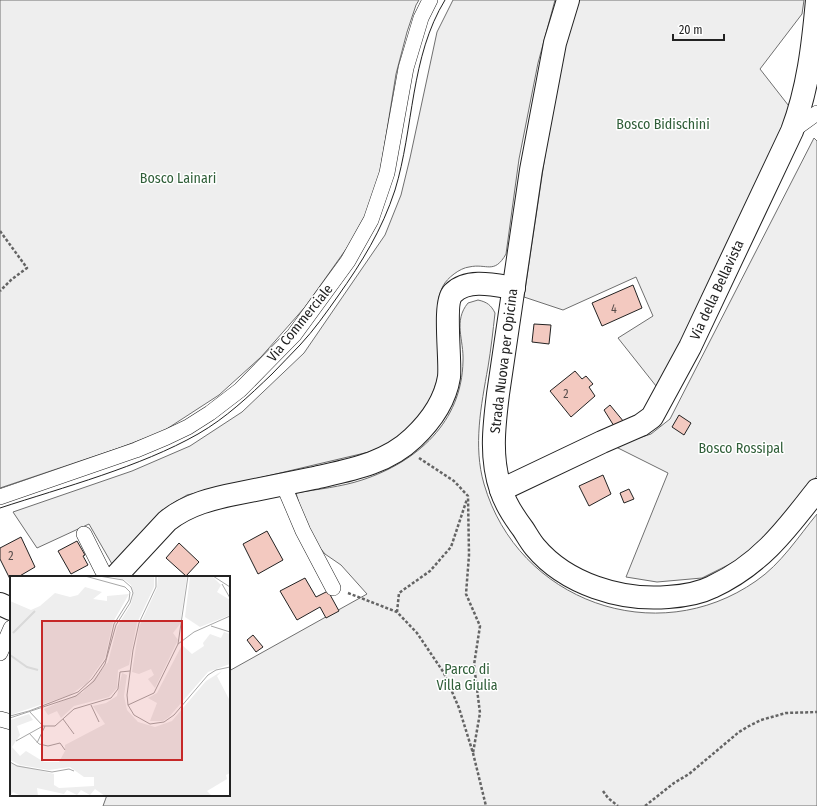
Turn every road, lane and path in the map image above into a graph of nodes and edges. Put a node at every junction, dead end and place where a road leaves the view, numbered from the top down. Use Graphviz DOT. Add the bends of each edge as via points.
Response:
graph roads {
  1 [pos="430,0"];
  2 [pos="568,0"];
  3 [pos="817,0"];
  4 [pos="817,113"];
  5 [pos="792,131"];
  6 [pos="0,231"];
  7 [pos="514,288"];
  8 [pos="0,292"];
  9 [pos="402,447"];
  10 [pos="283,484"];
  11 [pos="501,490"];
  12 [pos="817,490"];
  13 [pos="468,496"];
  14 [pos="0,497"];
  15 [pos="84,534"];
  16 [pos="119,575"];
  17 [pos="333,588"];
  18 [pos="397,612"];
  19 [pos="10,630"];
  20 [pos="0,653"];
  21 [pos="817,712"];
  22 [pos="0,719"];
  23 [pos="10,722"];
  24 [pos="473,753"];
  25 [pos="603,791"];
  26 [pos="486,806"];
  27 [pos="618,806"];
  28 [pos="645,806"];
  1 -- 14 [label="street, Via Commerciale" via="421,18 406,68 387,173 371,220 348,261 294,335 240,390 188,426 136,450"];
  2 -- 7 [label="main road, Strada Nuova per Opicina" via="555,43 544,100"];
  3 -- 5 [label="main road, Via della Bellavista" via="810,68 801,108"];
  4 -- 5 [label="street"];
  5 -- 11 [label="main road, Via della Bellavista" via="690,347 652,417 641,425"];
  6 -- 8 [label="path" via="26,268"];
  7 -- 9 [label="main road" via="476,284 464,286 452,294 449,303 449,378 445,393 428,423"];
  7 -- 11 [label="main road, Strada Nuova per Opicina" via="494,429 494,460"];
  9 -- 10 [label="main road" via="375,463"];
  9 -- 13 [label="path" via="454,481"];
  10 -- 16 [label="main road" via="199,503 176,513"];
  10 -- 17 [label="street" via="303,531"];
  11 -- 12 [label="main road, Strada Nuova per Opicina" via="515,518 535,547 556,566 578,580 601,589 627,596 655,598 686,596 710,588 746,568 770,547"];
  13 -- 18 [label="path" via="451,547 430,571 399,593"];
  13 -- 24 [label="path" via="469,555 466,594 480,626 474,665 480,713"];
  15 -- 16 [label="street" via="102,570"];
  17 -- 18 [label="path"];
  18 -- 24 [label="path" via="417,634 444,673 459,708"];
  19 -- 20 [label="street"];
  21 -- 28 [label="path" via="786,713 749,726"];
  22 -- 23 [label="street"];
  24 -- 26 [label="path"];
  25 -- 27 [label="path"];
}
